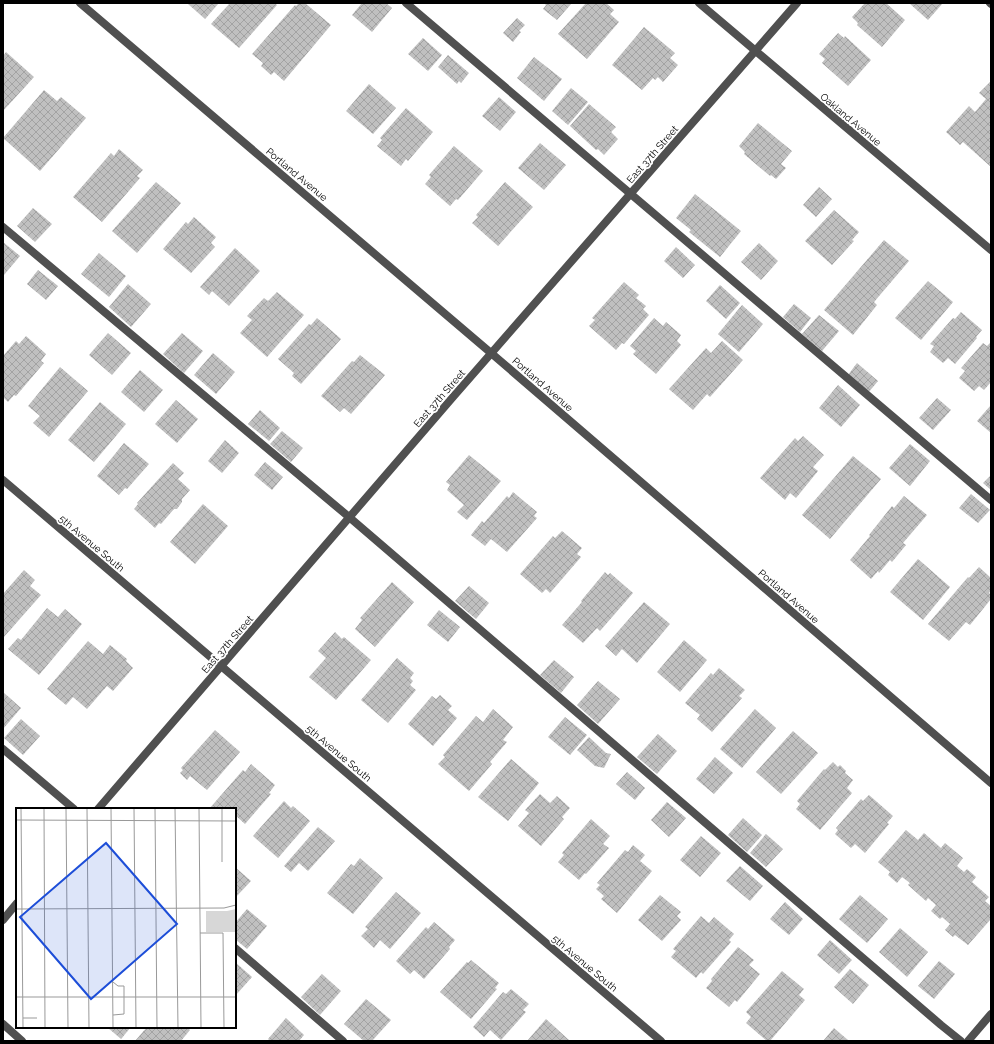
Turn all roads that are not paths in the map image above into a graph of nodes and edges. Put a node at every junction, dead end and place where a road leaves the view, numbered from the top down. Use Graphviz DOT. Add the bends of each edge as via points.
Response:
graph roads {
  1 [pos="80,3"];
  2 [pos="406,3"];
  3 [pos="699,3"];
  4 [pos="798,3"];
  5 [pos="756,51"];
  6 [pos="630,194"];
  7 [pos="3,227"];
  8 [pos="991,250"];
  9 [pos="491,353"];
  10 [pos="3,480"];
  11 [pos="991,500"];
  12 [pos="349,517"];
  13 [pos="221,666"];
  14 [pos="3,749"];
  15 [pos="991,783"];
  16 [pos="73,808"];
  17 [pos="99,808"];
  18 [pos="16,905"];
  19 [pos="3,920"];
  20 [pos="236,949"];
  21 [pos="991,1014"];
  22 [pos="3,1024"];
  23 [pos="22,1041"];
  24 [pos="343,1041"];
  25 [pos="662,1041"];
  26 [pos="961,1041"];
  27 [pos="968,1041"];
  1 -- 9 [label="street, Portland Avenue"];
  2 -- 6 [label="street"];
  3 -- 5 [label="street, Oakland Avenue"];
  4 -- 5 [label="street, East 37th Street"];
  5 -- 6 [label="street, East 37th Street"];
  5 -- 8 [label="street, Oakland Avenue"];
  6 -- 9 [label="street, East 37th Street"];
  6 -- 11 [label="street"];
  7 -- 12 [label="street"];
  9 -- 12 [label="street, East 37th Street"];
  9 -- 15 [label="street, Portland Avenue"];
  10 -- 13 [label="street, 5th Avenue South"];
  12 -- 13 [label="street, East 37th Street"];
  12 -- 26 [label="street"];
  13 -- 17 [label="street, East 37th Street"];
  13 -- 25 [label="street, 5th Avenue South"];
  14 -- 16 [label="street"];
  18 -- 19 [label="street"];
  20 -- 24 [label="street"];
  21 -- 27 [label="street"];
  22 -- 23 [label="street"];
}
